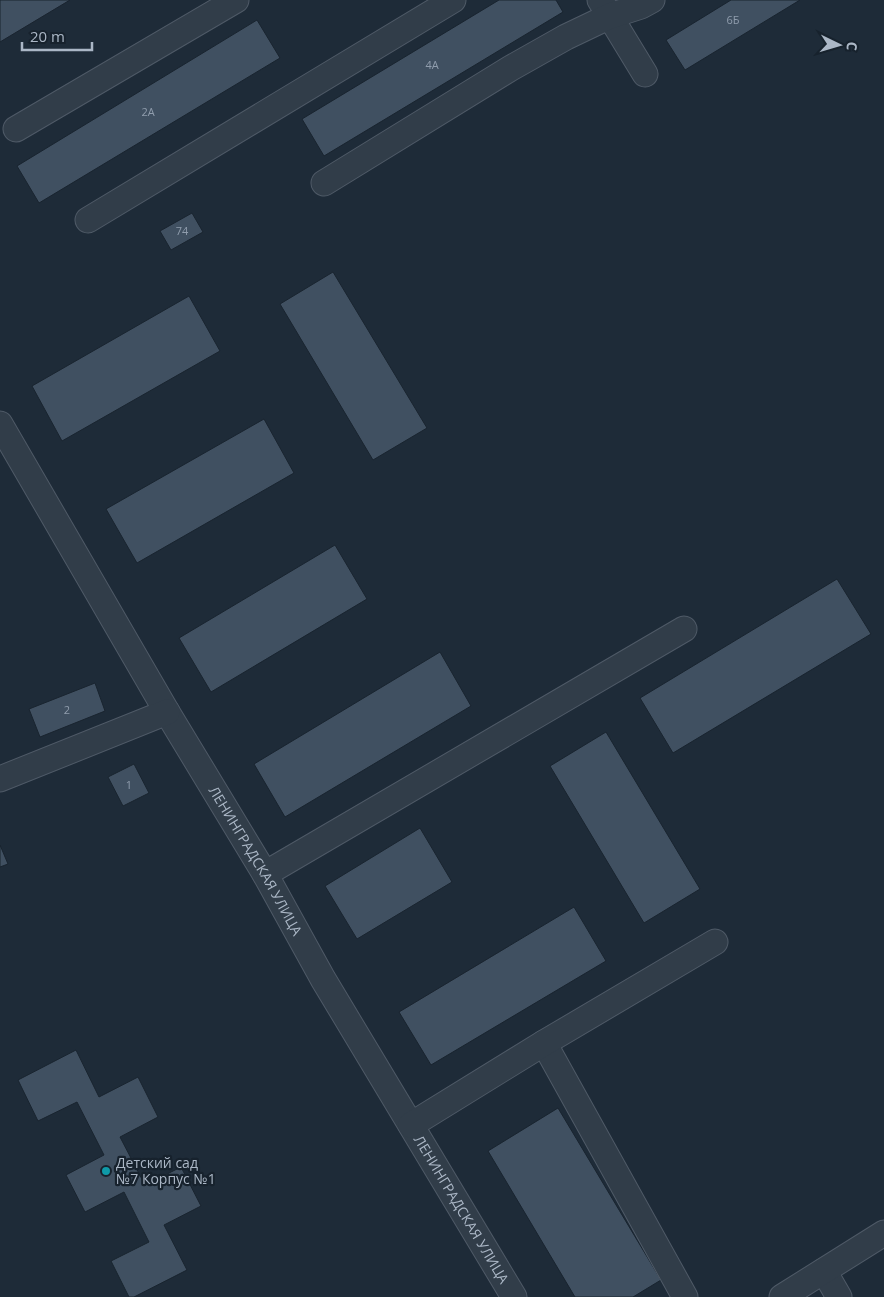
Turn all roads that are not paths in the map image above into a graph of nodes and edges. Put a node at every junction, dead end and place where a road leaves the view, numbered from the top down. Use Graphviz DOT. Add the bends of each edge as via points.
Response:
graph roads {
  1 [pos="236,0"];
  2 [pos="453,0"];
  3 [pos="652,0"];
  4 [pos="605,8"];
  5 [pos="644,74"];
  6 [pos="16,129"];
  7 [pos="324,184"];
  8 [pos="88,220"];
  9 [pos="0,424"];
  10 [pos="684,629"];
  11 [pos="167,712"];
  12 [pos="0,779"];
  13 [pos="265,874"];
  14 [pos="715,942"];
  15 [pos="544,1043"];
  16 [pos="411,1125"];
  17 [pos="884,1233"];
  18 [pos="824,1271"];
  19 [pos="507,1295"];
  20 [pos="685,1297"];
  21 [pos="782,1297"];
  22 [pos="839,1297"];
  1 -- 6 [label="street"];
  2 -- 8 [label="street"];
  3 -- 4 [label="street" via="641,6"];
  4 -- 5 [label="street"];
  4 -- 7 [label="street" via="566,37"];
  9 -- 11 [label="street, ЛЕНИНГРАДСКАЯ УЛИЦА"];
  10 -- 13 [label="street"];
  11 -- 12 [label="street"];
  11 -- 13 [label="street, ЛЕНИНГРАДСКАЯ УЛИЦА"];
  13 -- 16 [label="street, ЛЕНИНГРАДСКАЯ УЛИЦА"];
  14 -- 15 [label="street"];
  15 -- 16 [label="street"];
  15 -- 20 [label="street"];
  16 -- 19 [label="street, ЛЕНИНГРАДСКАЯ УЛИЦА"];
  17 -- 18 [label="street"];
  18 -- 21 [label="street"];
  18 -- 22 [label="street"];
}
